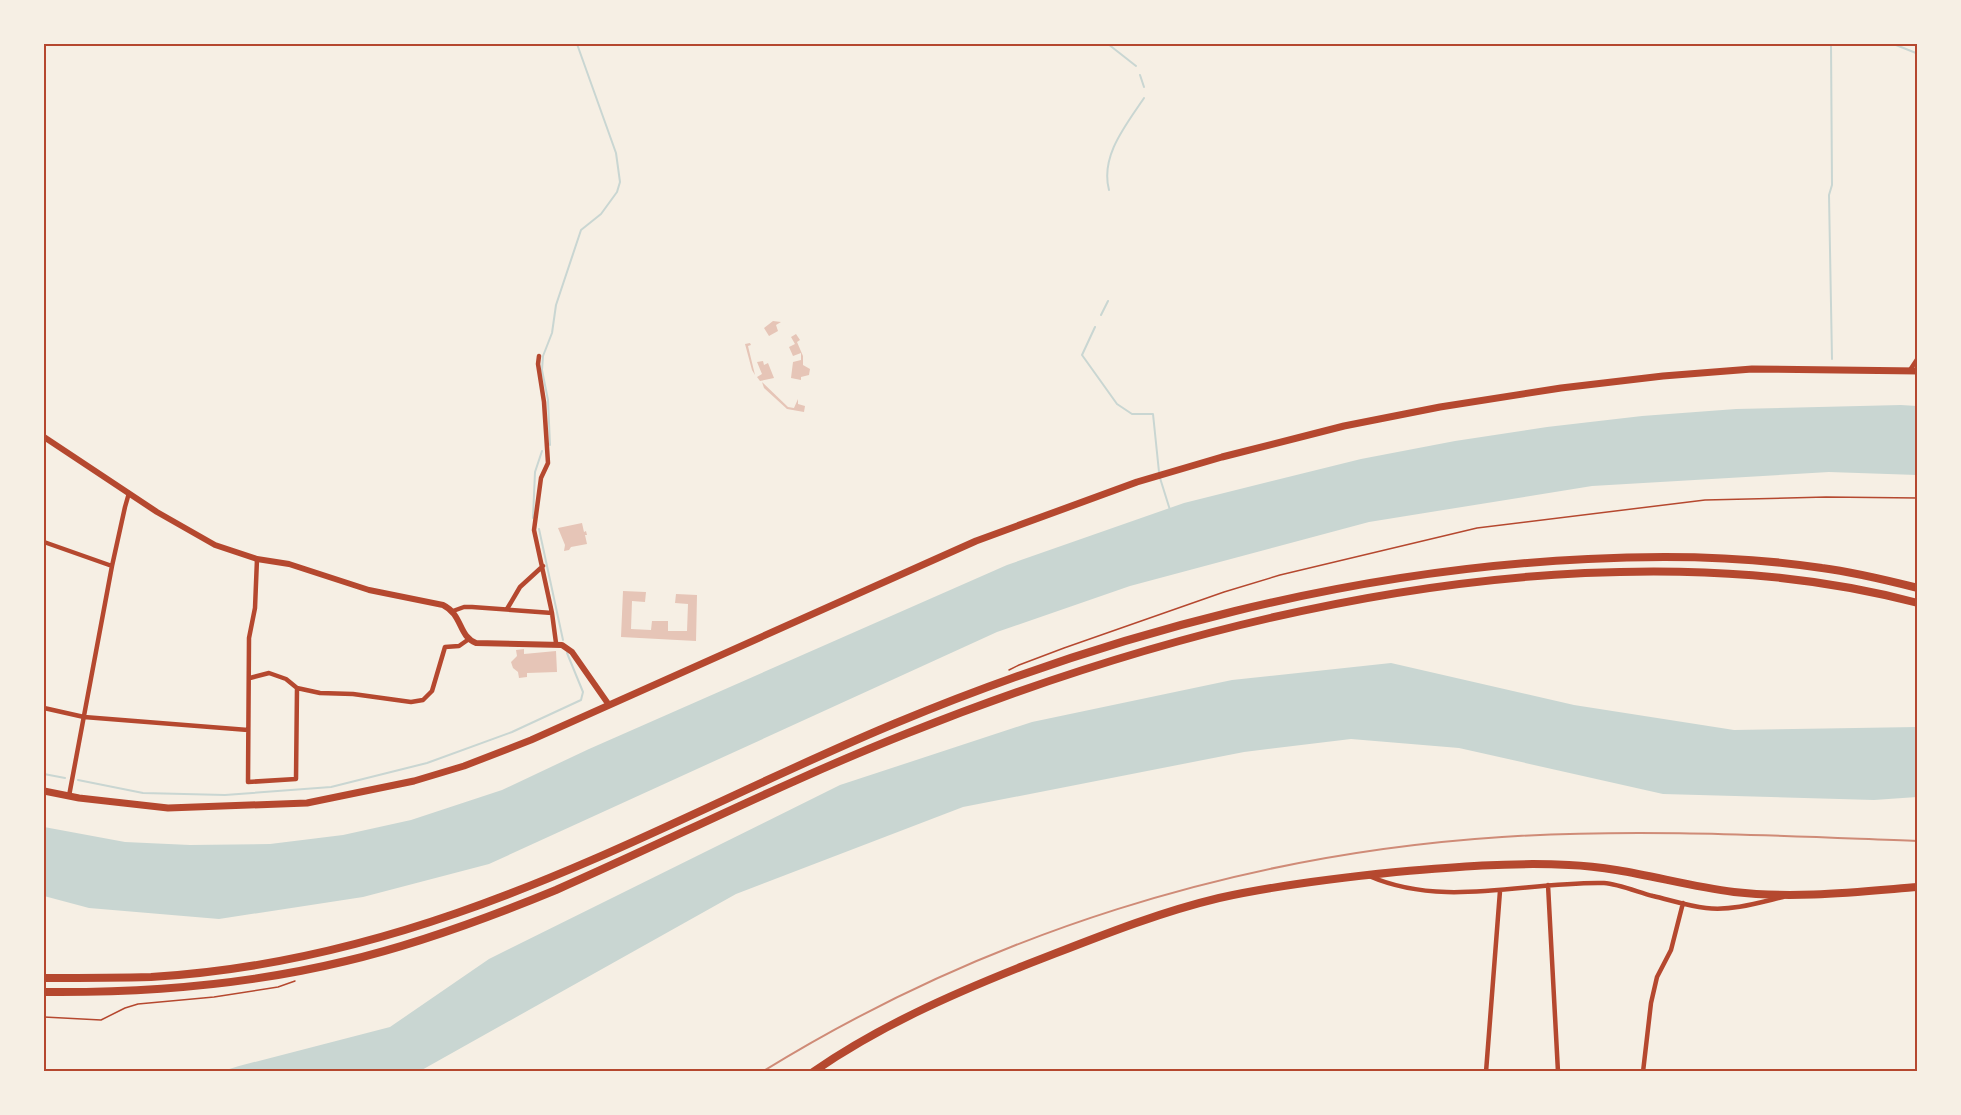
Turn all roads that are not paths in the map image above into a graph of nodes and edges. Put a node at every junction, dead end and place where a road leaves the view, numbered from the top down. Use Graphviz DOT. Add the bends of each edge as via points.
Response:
graph roads {
  1 [pos="539,356"];
  2 [pos="1917,358"];
  3 [pos="1914,370"];
  4 [pos="44,437"];
  5 [pos="129,493"];
  6 [pos="44,542"];
  7 [pos="257,559"];
  8 [pos="112,566"];
  9 [pos="541,568"];
  10 [pos="1917,588"];
  11 [pos="1917,603"];
  12 [pos="507,609"];
  13 [pos="453,611"];
  14 [pos="552,613"];
  15 [pos="469,639"];
  16 [pos="556,643"];
  17 [pos="250,678"];
  18 [pos="297,688"];
  19 [pos="609,705"];
  20 [pos="44,708"];
  21 [pos="84,717"];
  22 [pos="248,730"];
  23 [pos="44,791"];
  24 [pos="69,796"];
  25 [pos="1366,875"];
  26 [pos="1548,885"];
  27 [pos="1917,887"];
  28 [pos="1500,891"];
  29 [pos="1790,896"];
  30 [pos="1683,903"];
  31 [pos="44,978"];
  32 [pos="44,992"];
  33 [pos="813,1071"];
  34 [pos="1486,1071"];
  35 [pos="1558,1071"];
  36 [pos="1643,1071"];
  1 -- 9 [label="street" via="548,463 540,486 534,530"];
  2 -- 3 [label="street"];
  3 -- 19 [label="main road" via="1752,369 1561,388 1344,426 1233,454 1137,482 976,541"];
  4 -- 5 [label="street"];
  5 -- 7 [label="street" via="208,542"];
  5 -- 8 [label="street"];
  6 -- 8 [label="street"];
  7 -- 13 [label="street" via="289,564 369,590 436,603"];
  7 -- 17 [label="street" via="249,638"];
  8 -- 21 [label="street"];
  9 -- 12 [label="street" via="520,587"];
  9 -- 14 [label="street"];
  10 -- 31 [label="highway" via="1826,568 1669,556 1513,564 1412,576 1297,598 1141,637 958,698 822,754 552,877 457,913 291,958 202,972"];
  11 -- 32 [label="highway" via="1875,592 1774,576 1666,571 1502,579 1302,611 1145,651 964,711 556,890 408,944 293,973 204,986 108,993"];
  12 -- 13 [label="street" via="464,607"];
  12 -- 14 [label="street"];
  13 -- 15 [label="street"];
  14 -- 16 [label="street"];
  15 -- 16 [label="street" via="483,644"];
  15 -- 18 [label="street" via="459,646 445,647 432,691 423,700 411,702"];
  16 -- 19 [label="street" via="572,652"];
  17 -- 18 [label="street" via="269,673"];
  17 -- 22 [label="street"];
  18 -- 22 [label="street" via="297,779 248,782"];
  19 -- 24 [label="main road" via="502,752 439,774 307,803 168,808"];
  20 -- 21 [label="street"];
  21 -- 22 [label="street"];
  21 -- 24 [label="street"];
  23 -- 24 [label="main road"];
  25 -- 28 [label="street" via="1408,888"];
  25 -- 29 [label="main road" via="1499,865 1573,865 1733,891"];
  25 -- 33 [label="main road" via="1247,893 1156,916 922,1008"];
  26 -- 28 [label="street"];
  26 -- 30 [label="street" via="1607,883"];
  26 -- 35 [label="street"];
  27 -- 29 [label="main road"];
  28 -- 34 [label="street"];
  29 -- 30 [label="street" via="1721,908"];
  30 -- 36 [label="street" via="1651,1004"];
}
